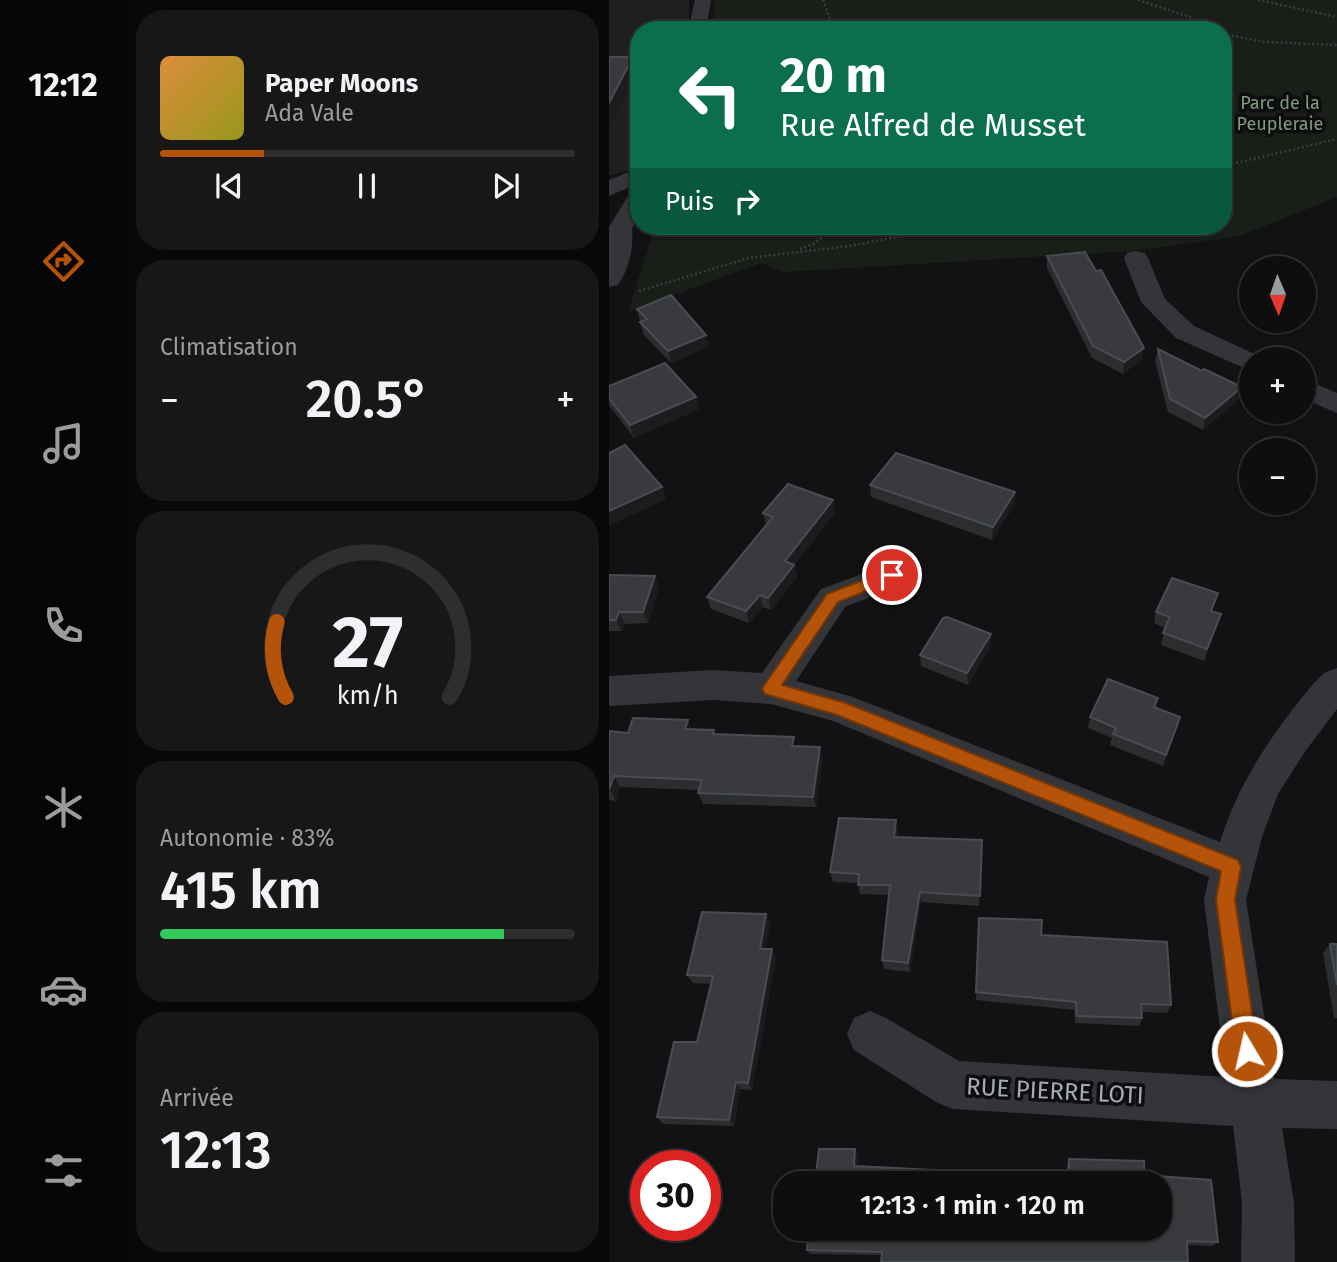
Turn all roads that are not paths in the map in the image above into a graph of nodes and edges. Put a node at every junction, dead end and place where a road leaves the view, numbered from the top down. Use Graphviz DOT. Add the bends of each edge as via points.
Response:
graph roads {
  1 [pos="703,0"];
  2 [pos="699,21"];
  3 [pos="627,186"];
  4 [pos="609,205"];
  5 [pos="630,213"];
  6 [pos="615,223"];
  7 [pos="1136,258"];
  8 [pos="609,280"];
  9 [pos="1239,357"];
  10 [pos="1316,394"];
  11 [pos="1337,404"];
  12 [pos="892,575"];
  13 [pos="1337,683"];
  14 [pos="771,689"];
  15 [pos="609,691"];
  16 [pos="1232,867"];
  17 [pos="870,1034"];
  18 [pos="1255,1103"];
  19 [pos="1337,1105"];
  20 [pos="1268,1262"];
  1 -- 2 [label="street"];
  3 -- 4 [label="street"];
  5 -- 6 [label="street"];
  6 -- 8 [label="street" via="622,244"];
  7 -- 9 [label="street" via="1154,302 1185,332"];
  10 -- 11 [label="street"];
  12 -- 14 [label="street" via="833,598"];
  13 -- 16 [label="street" via="1265,779"];
  14 -- 15 [label="street" via="713,685"];
  14 -- 16 [label="street" via="840,708"];
  16 -- 18 [label="street" via="1226,900"];
  17 -- 18 [label="street, RUE PIERRE LOTI" via="953,1085"];
  18 -- 19 [label="street, RUE PIERRE LOTI"];
  18 -- 20 [label="street" via="1268,1202"];
}
